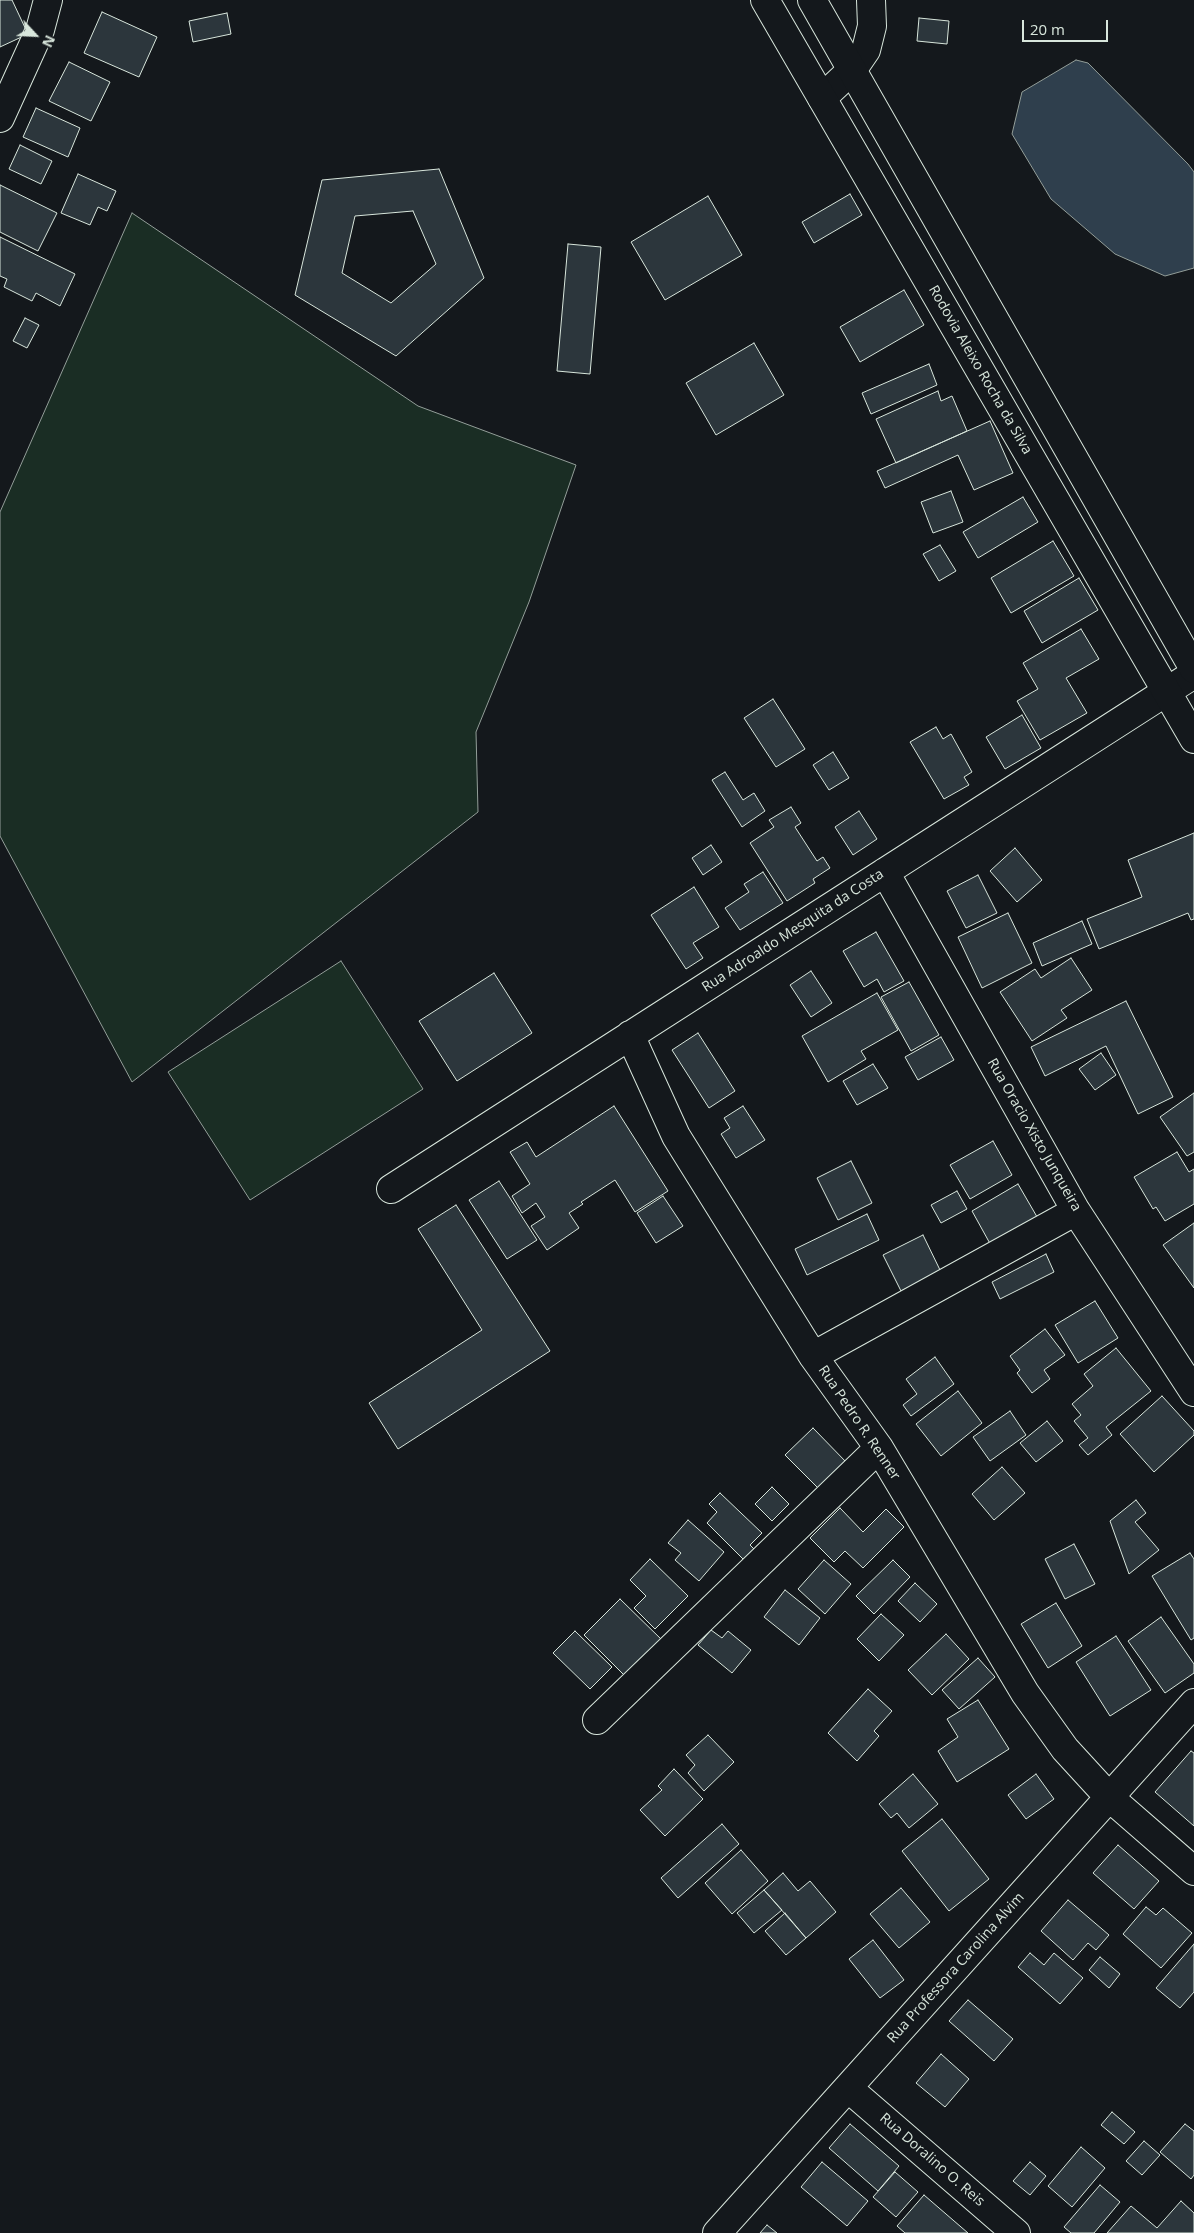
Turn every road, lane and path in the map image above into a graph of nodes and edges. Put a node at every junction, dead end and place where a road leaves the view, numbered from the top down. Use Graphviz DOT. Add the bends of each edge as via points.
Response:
graph roads {
  1 [pos="48,0"];
  2 [pos="765,0"];
  3 [pos="812,0"];
  4 [pos="871,0"];
  5 [pos="853,69"];
  6 [pos="822,98"];
  7 [pos="0,118"];
  8 [pos="1194,669"];
  9 [pos="1194,674"];
  10 [pos="1166,691"];
  11 [pos="1194,740"];
  12 [pos="885,872"];
  13 [pos="630,1035"];
  14 [pos="391,1189"];
  15 [pos="1076,1211"];
  16 [pos="812,1356"];
  17 [pos="1194,1392"];
  18 [pos="879,1448"];
  19 [pos="1194,1703"];
  20 [pos="597,1720"];
  21 [pos="1109,1797"];
  22 [pos="1194,1871"];
  23 [pos="848,2088"];
  24 [pos="717,2233"];
  25 [pos="1016,2233"];
  1 -- 7 [label="street" via="40,30"];
  2 -- 6 [label="street, Rodovia Aleixo Rocha da Silva"];
  3 -- 5 [label="street"];
  4 -- 5 [label="street" via="872,26 866,50"];
  5 -- 6 [label="street"];
  5 -- 8 [label="street"];
  6 -- 10 [label="street, Rodovia Aleixo Rocha da Silva"];
  9 -- 10 [label="street, Rua Adroaldo Mesquita da Costa"];
  10 -- 11 [label="street, Rodovia Aleixo Rocha da Silva"];
  10 -- 12 [label="street, Rua Adroaldo Mesquita da Costa"];
  12 -- 13 [label="street, Rua Adroaldo Mesquita da Costa"];
  12 -- 15 [label="street, Rua Oracio Xisto Junqueira"];
  13 -- 14 [label="street, Rua Adroaldo Mesquita da Costa"];
  13 -- 16 [label="street, Rua Pedro R. Renner" via="676,1136"];
  15 -- 16 [label="street"];
  15 -- 17 [label="street, Rua Oracio Xisto Junqueira"];
  16 -- 18 [label="street, Rua Pedro R. Renner"];
  18 -- 20 [label="street"];
  18 -- 21 [label="street, Rua Pedro R. Renner" via="1025,1692 1065,1749"];
  19 -- 21 [label="street, Rua Professora Carolina Alvim"];
  21 -- 22 [label="street, Rua Pedro R. Renner"];
  21 -- 23 [label="street, Rua Professora Carolina Alvim"];
  23 -- 24 [label="street, Rua Professora Carolina Alvim"];
  23 -- 25 [label="street, Rua Doralino O. Reis"];
}
